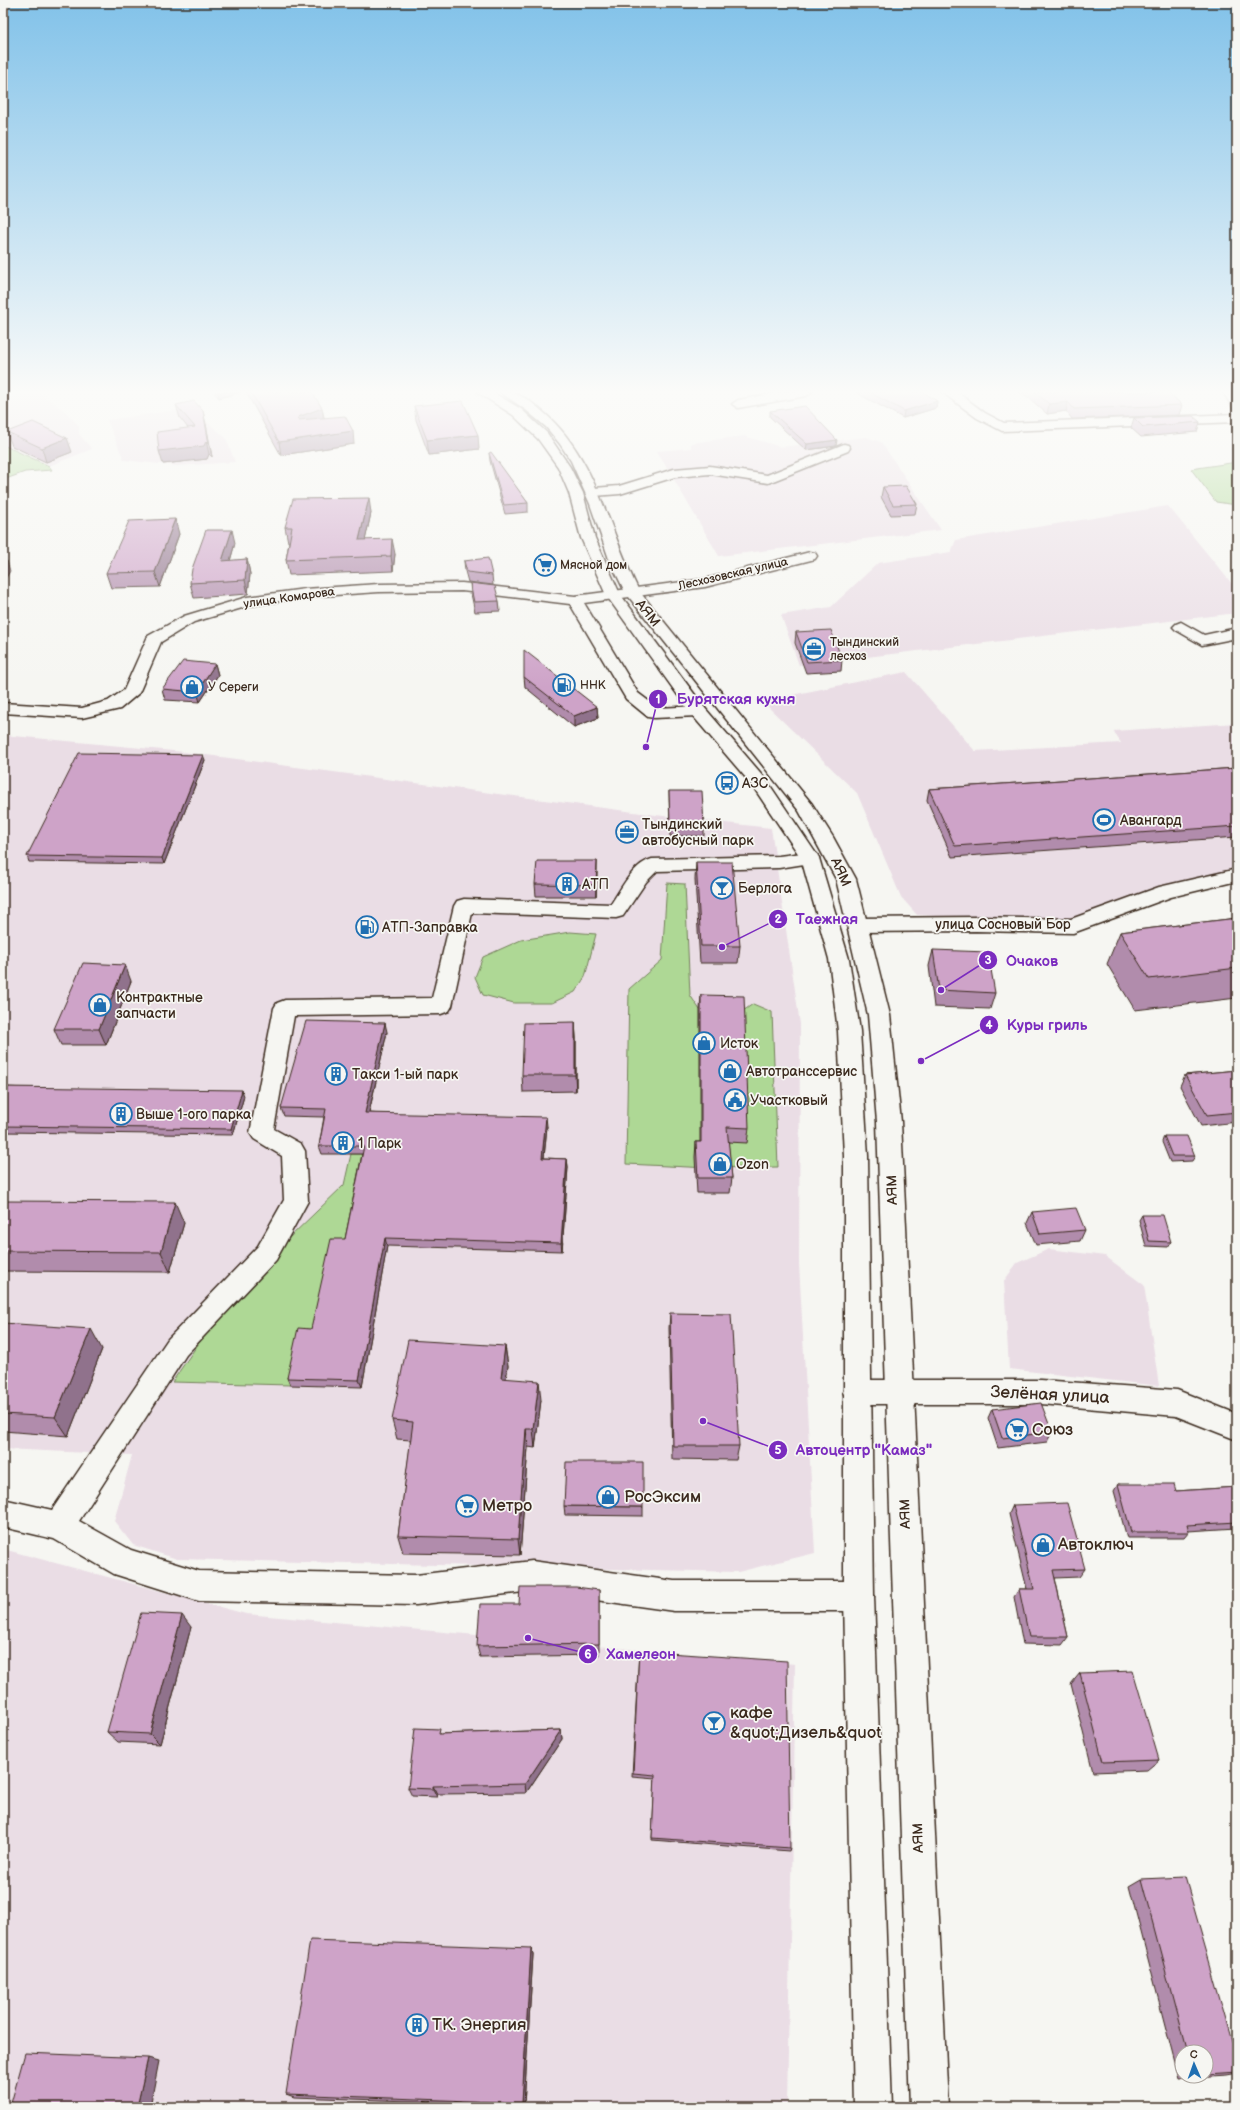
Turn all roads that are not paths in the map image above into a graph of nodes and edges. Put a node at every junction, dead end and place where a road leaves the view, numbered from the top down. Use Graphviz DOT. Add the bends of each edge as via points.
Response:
graph roads {
  1 [pos="575,490"];
  2 [pos="614,490"];
  3 [pos="594,492"];
  4 [pos="810,556"];
  5 [pos="623,594"];
  6 [pos="575,600"];
  7 [pos="1181,627"];
  8 [pos="1237,633"];
  9 [pos="3,708"];
  10 [pos="698,711"];
  11 [pos="810,858"];
  12 [pos="1237,875"];
  13 [pos="858,925"];
  14 [pos="857,1392"];
  15 [pos="900,1392"];
  16 [pos="1237,1427"];
  17 [pos="3,1513"];
  18 [pos="59,1526"];
  19 [pos="859,1596"];
  20 [pos="873,2107"];
  21 [pos="929,2107"];
  1 -- 5 [label="main road, АЯМ" via="588,538"];
  2 -- 3 [label="main road"];
  3 -- 5 [label="main road, АЯМ" via="615,555"];
  4 -- 5 [label="main road, Лесхозовская улица" via="705,583"];
  5 -- 6 [label="main road, Лесхозовская улица"];
  5 -- 10 [label="main road, АЯМ"];
  5 -- 13 [label="main road, АЯМ" via="806,808 846,879"];
  6 -- 9 [label="main road, улица Комарова" via="462,587 305,593 247,602 189,619 154,639 131,693 114,705 82,713"];
  6 -- 10 [label="main road" via="632,696 654,713"];
  7 -- 8 [label="main road" via="1202,640"];
  10 -- 11 [label="main road, АЯМ" via="759,782"];
  11 -- 14 [label="main road, АЯМ" via="839,959 848,1031 856,1156"];
  11 -- 18 [label="main road" via="779,862 652,865 639,878 616,912 464,906 441,1006 285,1008 262,1133 294,1151 296,1201 267,1253 177,1347"];
  12 -- 13 [label="main road, улица Сосновый Бор" via="1166,892 1073,926"];
  13 -- 15 [label="main road, АЯМ" via="879,1015 889,1122"];
  14 -- 15 [label="main road, Зелёная улица"];
  14 -- 19 [label="main road, АЯМ"];
  15 -- 16 [label="main road, Зелёная улица" via="1041,1392 1177,1403"];
  15 -- 21 [label="main road, АЯМ"];
  17 -- 18 [label="main road"];
  18 -- 19 [label="main road" via="125,1563 199,1586 416,1590 532,1576 674,1596"];
  19 -- 20 [label="main road, АЯМ"];
}
